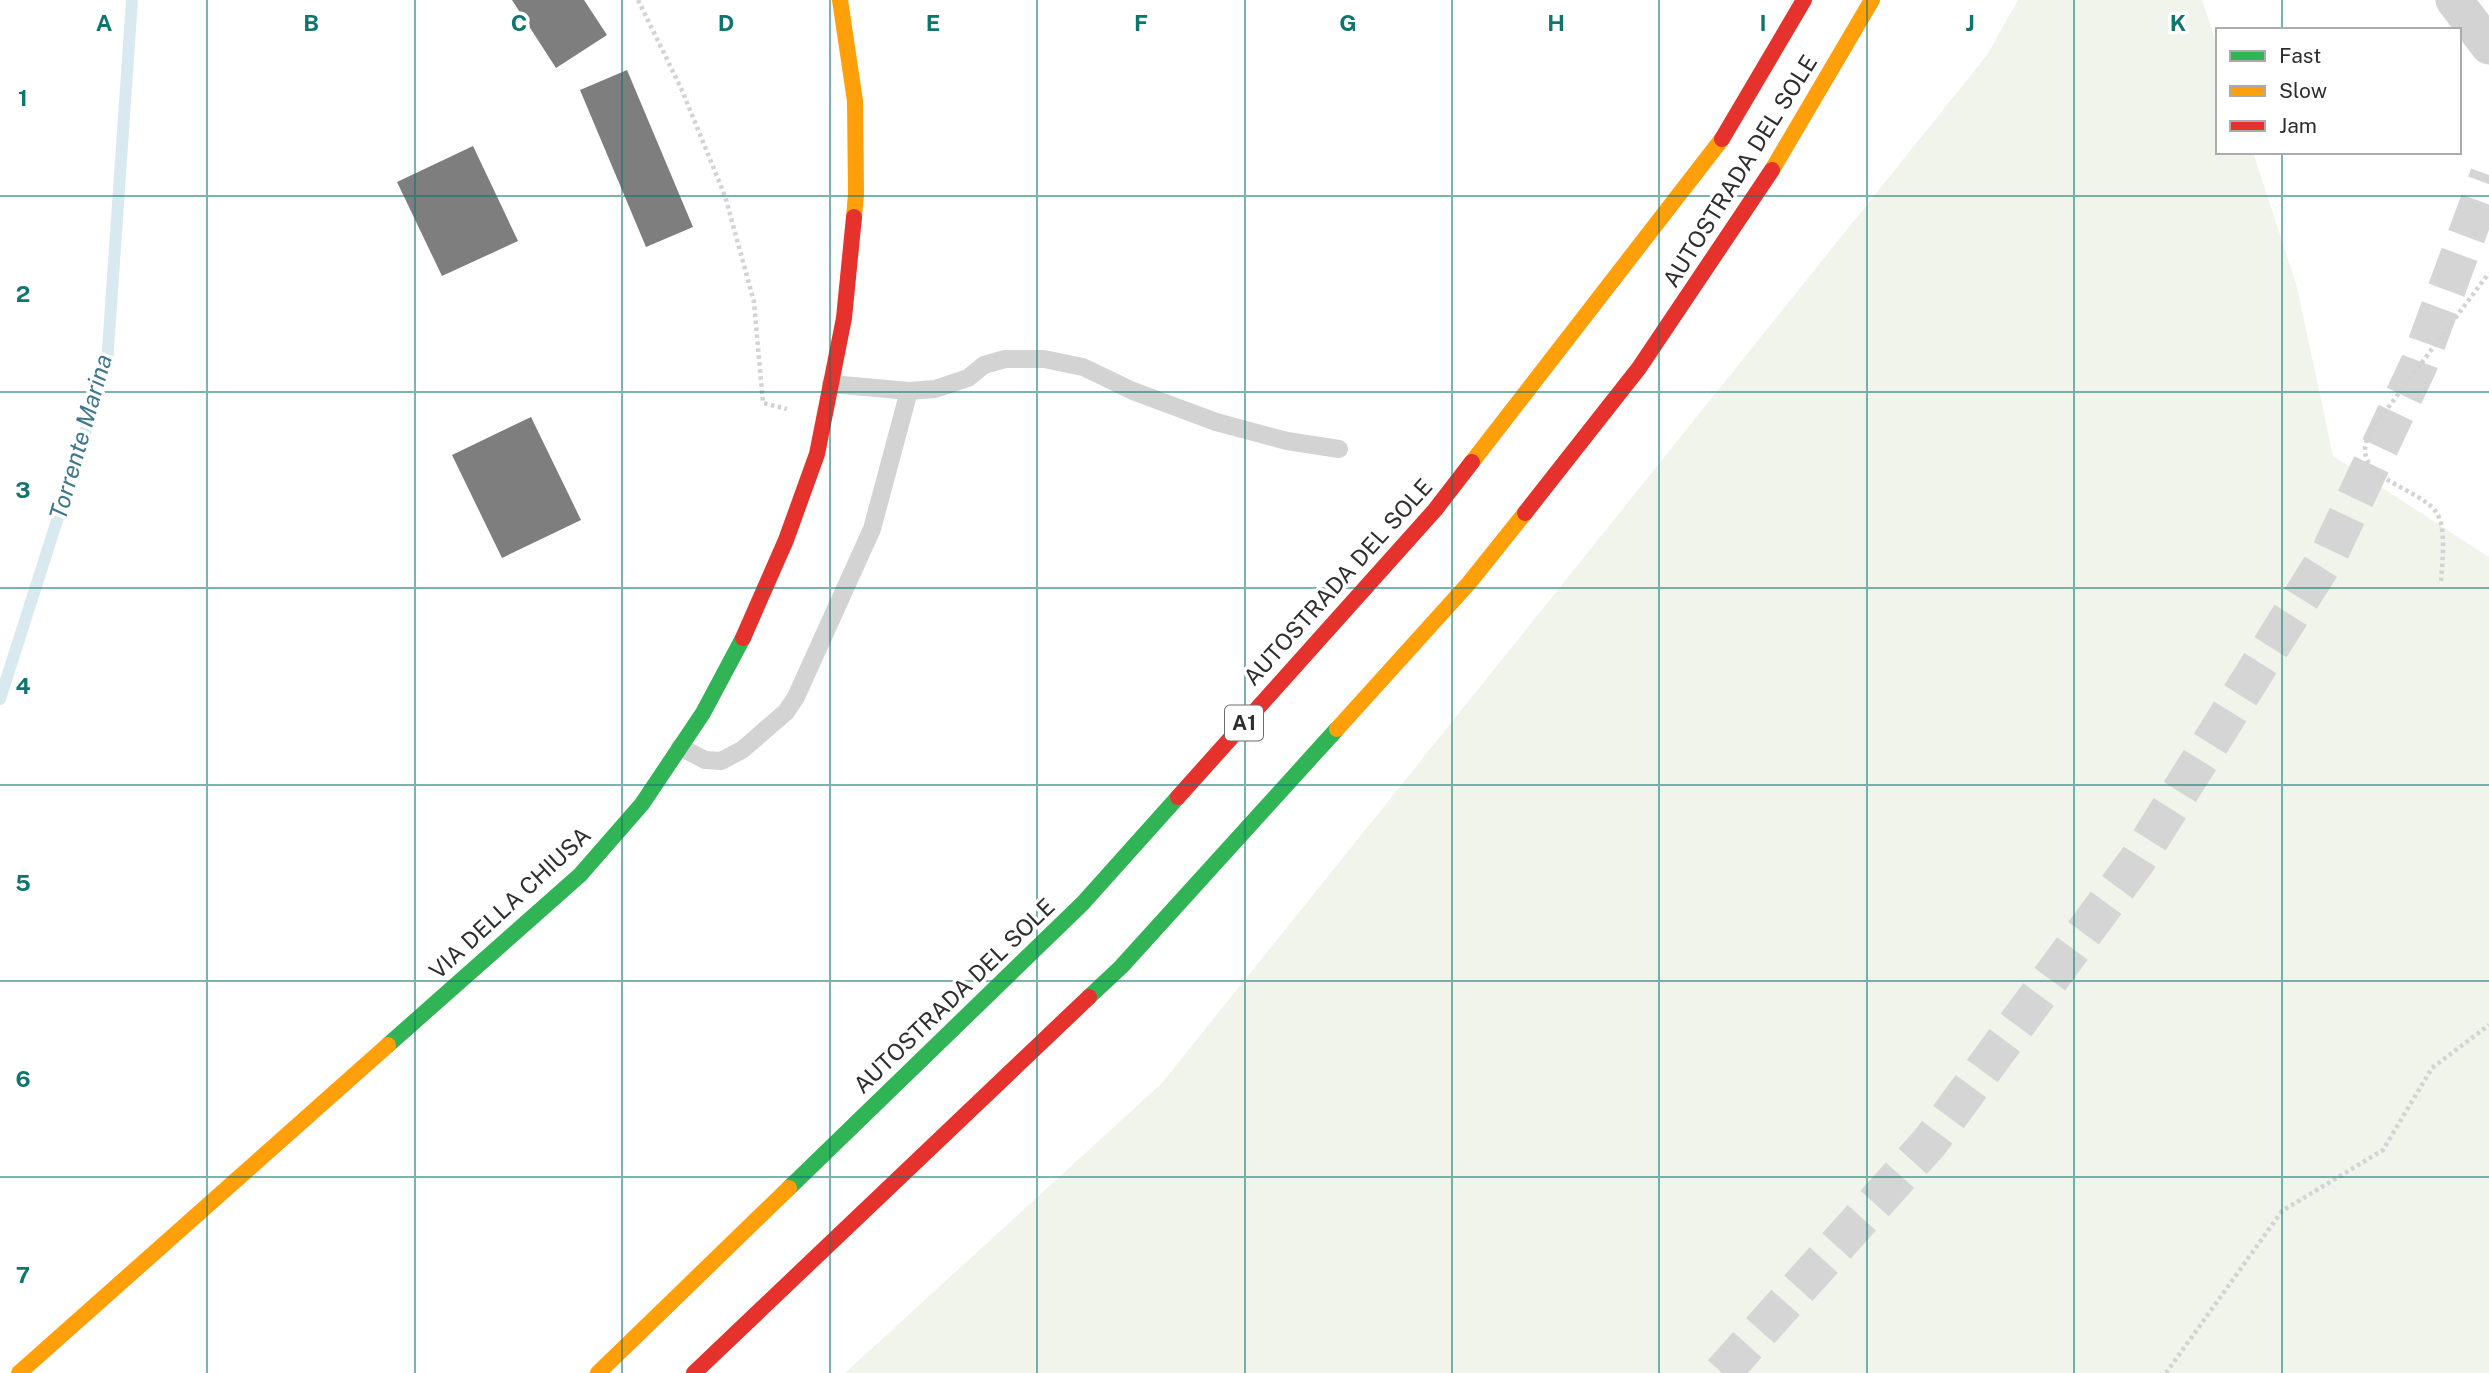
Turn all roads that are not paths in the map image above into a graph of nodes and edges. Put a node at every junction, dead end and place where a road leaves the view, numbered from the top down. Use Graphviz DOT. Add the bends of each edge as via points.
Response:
graph roads {
  1 [pos="840,0"];
  2 [pos="1804,0"];
  3 [pos="1872,0"];
  4 [pos="2454,0"];
  5 [pos="2489,46"];
  6 [pos="831,384"];
  7 [pos="909,391"];
  8 [pos="1339,449"];
  9 [pos="680,747"];
  10 [pos="19,1373"];
  11 [pos="598,1373"];
  12 [pos="694,1373"];
  1 -- 6 [label="main road, VIA DELLA CHIUSA" via="855,101 856,194 844,318"];
  2 -- 11 [label="main road, AUTOSTRADA DEL SOLE / A1" via="1726,133 1435,510 1083,903"];
  3 -- 12 [label="main road, AUTOSTRADA DEL SOLE" via="1783,154 1639,368 1469,583 1121,967"];
  4 -- 5 [label="street"];
  6 -- 7 [label="lane"];
  6 -- 9 [label="main road, VIA DELLA CHIUSA" via="812,466 786,540 748,628"];
  7 -- 8 [label="lane" via="957,382 1004,359 1044,359 1083,367 1216,422"];
  7 -- 9 [label="lane" via="873,529 786,712 722,761 705,760"];
  9 -- 10 [label="main road, VIA DELLA CHIUSA" via="642,803 580,874"];
}
